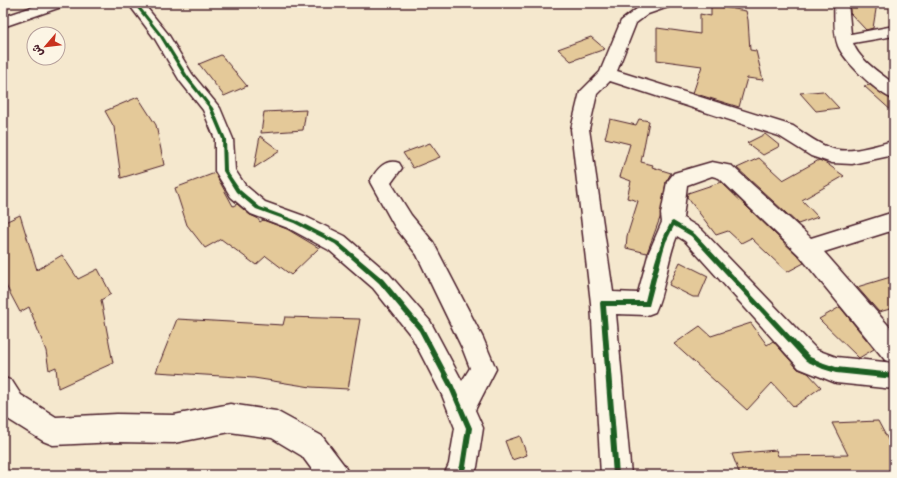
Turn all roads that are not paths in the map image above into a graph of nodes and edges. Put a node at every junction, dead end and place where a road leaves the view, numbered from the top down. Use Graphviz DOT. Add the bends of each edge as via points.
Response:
graph roads {
  1 [pos="59,3"];
  2 [pos="135,3"];
  3 [pos="666,3"];
  4 [pos="840,3"];
  5 [pos="639,7"];
  6 [pos="3,22"];
  7 [pos="892,32"];
  8 [pos="845,40"];
  9 [pos="607,74"];
  10 [pos="890,86"];
  11 [pos="894,148"];
  12 [pos="392,168"];
  13 [pos="894,221"];
  14 [pos="673,223"];
  15 [pos="807,248"];
  16 [pos="604,303"];
  17 [pos="894,351"];
  18 [pos="894,376"];
  19 [pos="3,390"];
  20 [pos="461,410"];
  21 [pos="334,475"];
  22 [pos="459,475"];
  23 [pos="616,475"];
  1 -- 6 [label="street"];
  2 -- 20 [label="street" via="162,37 186,77 211,108 224,139 225,171 238,191 258,208 296,222 337,243 380,280 420,329"];
  3 -- 5 [label="street"];
  4 -- 8 [label="street"];
  5 -- 9 [label="street" via="629,21"];
  7 -- 8 [label="street"];
  8 -- 10 [label="street" via="850,52"];
  9 -- 11 [label="street" via="786,131 822,152 837,156"];
  9 -- 16 [label="street" via="589,92 580,129"];
  12 -- 20 [label="street" via="380,182 403,221 425,249 474,346 482,369"];
  13 -- 15 [label="street"];
  14 -- 15 [label="street" via="677,182 681,178 712,169 725,171"];
  14 -- 16 [label="street" via="664,240 647,304"];
  14 -- 18 [label="street" via="693,236 808,358 836,370"];
  15 -- 17 [label="street"];
  16 -- 23 [label="street"];
  19 -- 21 [label="street" via="11,405 53,431 174,429 230,418 276,425 312,446"];
  20 -- 22 [label="street" via="469,428 463,467"];
}
